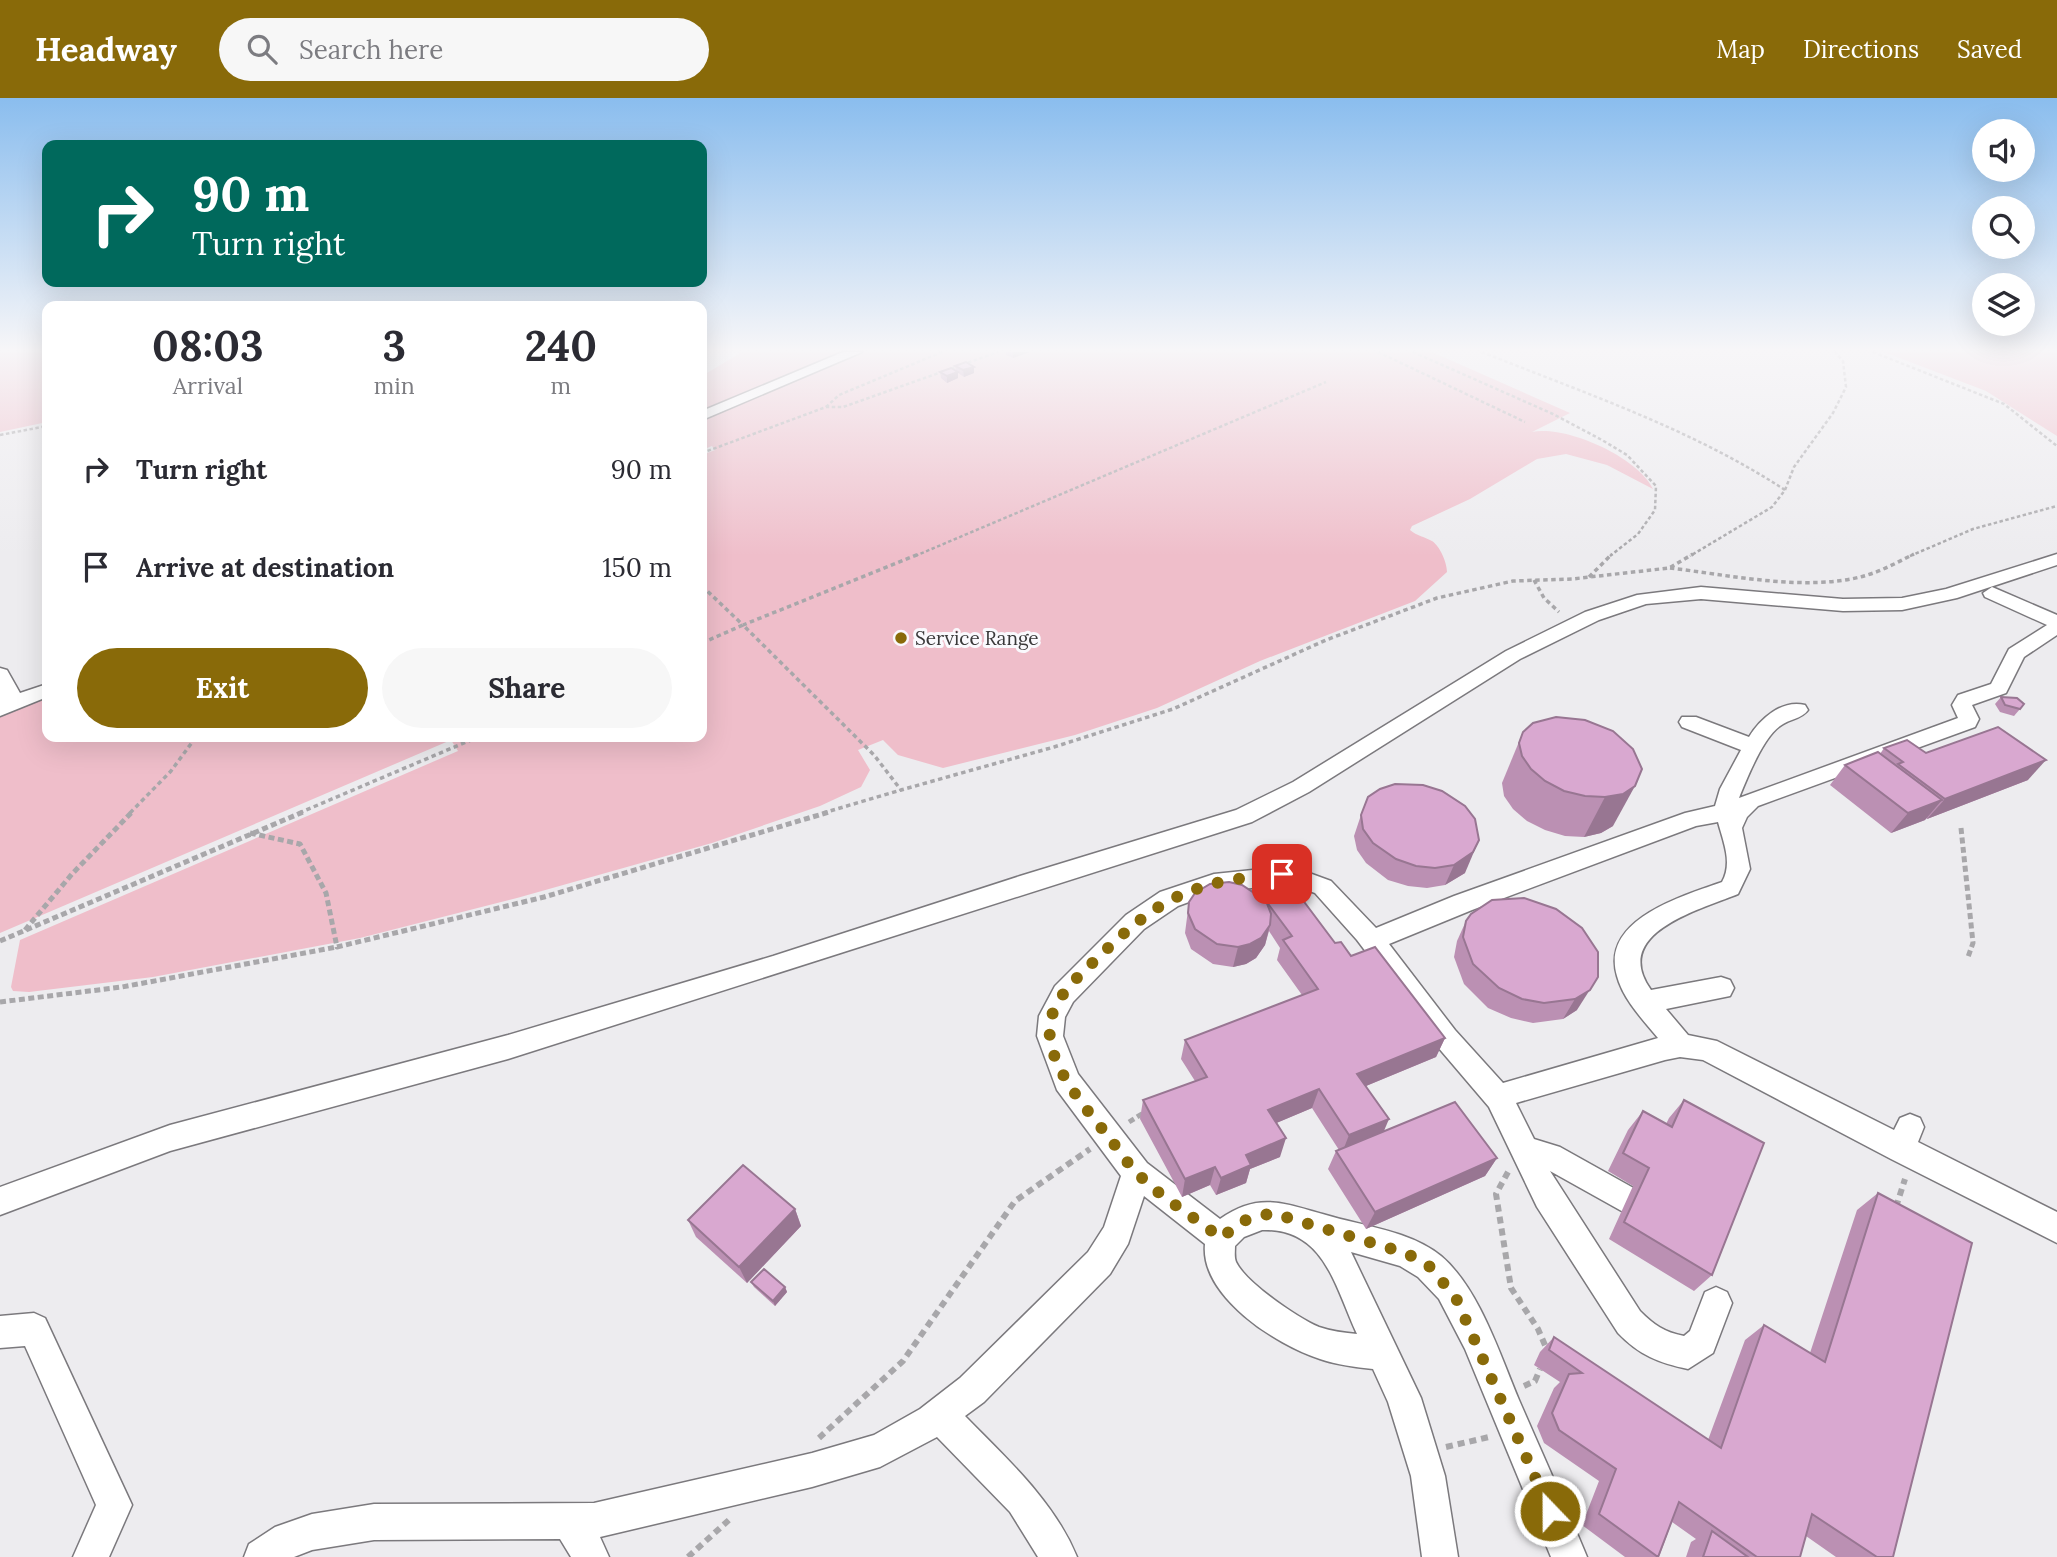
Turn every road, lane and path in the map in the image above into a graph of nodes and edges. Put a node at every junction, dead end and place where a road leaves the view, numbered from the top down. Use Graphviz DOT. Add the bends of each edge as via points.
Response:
graph roads {
  1 [pos="790,420"];
  2 [pos="1237,420"];
  3 [pos="1521,420"];
  4 [pos="1564,420"];
  5 [pos="1650,420"];
  6 [pos="1828,420"];
  7 [pos="2024,420"];
  8 [pos="1525,422"];
  9 [pos="42,426"];
  10 [pos="0,435"];
  11 [pos="2057,446"];
  12 [pos="707,451"];
  13 [pos="1785,490"];
  14 [pos="2057,506"];
  15 [pos="2057,559"];
  16 [pos="1669,568"];
  17 [pos="1588,578"];
  18 [pos="1534,580"];
  19 [pos="707,591"];
  20 [pos="1992,593"];
  21 [pos="1573,624"];
  22 [pos="743,625"];
  23 [pos="2057,625"];
  24 [pos="707,641"];
  25 [pos="0,674"];
  26 [pos="42,692"];
  27 [pos="5,707"];
  28 [pos="1798,710"];
  29 [pos="1689,722"];
  30 [pos="192,742"];
  31 [pos="466,742"];
  32 [pos="1753,747"];
  33 [pos="901,790"];
  34 [pos="1729,820"];
  35 [pos="1961,828"];
  36 [pos="250,833"];
  37 [pos="24,931"];
  38 [pos="0,941"];
  39 [pos="1371,941"];
  40 [pos="337,947"];
  41 [pos="1968,957"];
  42 [pos="1720,988"];
  43 [pos="0,1002"];
  44 [pos="1647,1002"];
  45 [pos="1680,1045"];
  46 [pos="1499,1098"];
  47 [pos="1153,1110"];
  48 [pos="1108,1136"];
  49 [pos="1526,1152"];
  50 [pos="1137,1173"];
  51 [pos="1627,1200"];
  52 [pos="0,1201"];
  53 [pos="1312,1226"];
  54 [pos="2057,1228"];
  55 [pos="1221,1238"];
  56 [pos="1716,1303"];
  57 [pos="0,1332"];
  58 [pos="1380,1353"];
  59 [pos="1551,1359"];
  60 [pos="940,1415"];
  61 [pos="814,1443"];
  62 [pos="736,1514"];
  63 [pos="570,1522"];
  64 [pos="91,1557"];
  65 [pos="262,1557"];
  66 [pos="591,1557"];
  67 [pos="688,1557"];
  68 [pos="1059,1557"];
  69 [pos="1440,1557"];
  70 [pos="1569,1557"];
  1 -- 12 [label="path"];
  2 -- 22 [label="path"];
  3 -- 8 [label="path"];
  4 -- 17 [label="path" via="1627,455 1656,486 1655,510 1638,534"];
  5 -- 13 [label="path" via="1750,467"];
  6 -- 13 [label="path" via="1794,467"];
  7 -- 11 [label="path"];
  9 -- 10 [label="path"];
  13 -- 16 [label="path" via="1772,507"];
  14 -- 16 [label="path" via="2014,514 1859,578 1827,581"];
  15 -- 21 [label="lane" via="1950,594 1902,604 1843,605 1685,593 1644,599"];
  16 -- 17 [label="path"];
  17 -- 18 [label="path"];
  18 -- 21 [label="path" via="1544,598"];
  18 -- 33 [label="path" via="1513,580 1437,598 1326,640 1172,709"];
  19 -- 22 [label="path"];
  20 -- 23 [label="lane"];
  21 -- 52 [label="lane" via="1513,654 1301,787 1244,816 508,1047 170,1138"];
  22 -- 24 [label="path"];
  22 -- 33 [label="path" via="874,755"];
  23 -- 34 [label="lane" via="2016,653 1999,688 1965,700 1962,705 1968,722 1750,800"];
  25 -- 27 [label="lane" via="10,694"];
  26 -- 27 [label="lane"];
  28 -- 32 [label="lane" via="1773,721"];
  29 -- 32 [label="lane"];
  30 -- 37 [label="path"];
  31 -- 36 [label="path"];
  32 -- 34 [label="lane" via="1728,795"];
  33 -- 40 [label="path" via="544,897"];
  34 -- 39 [label="lane" via="1693,819"];
  34 -- 44 [label="lane" via="1738,864 1734,884 1644,926 1633,939 1627,960 1629,976"];
  35 -- 41 [label="path" via="1973,943"];
  36 -- 37 [label="path"];
  36 -- 40 [label="path" via="300,844 331,902"];
  37 -- 38 [label="path"];
  39 -- 46 [label="lane"];
  39 -- 48 [label="lane" via="1331,893 1290,875 1214,883 1169,899 1144,915 1065,994 1049,1026 1066,1081"];
  40 -- 43 [label="path" via="122,987"];
  42 -- 44 [label="lane"];
  44 -- 45 [label="lane"];
  45 -- 46 [label="lane" via="1517,1089"];
  45 -- 54 [label="lane" via="1707,1049 1906,1138"];
  46 -- 49 [label="lane"];
  47 -- 48 [label="path"];
  48 -- 50 [label="lane"];
  48 -- 61 [label="path" via="1015,1201 903,1362"];
  49 -- 51 [label="lane" via="1550,1156"];
  49 -- 56 [label="lane" via="1547,1197 1635,1330 1661,1347 1688,1353 1702,1342"];
  49 -- 59 [label="path" via="1509,1169 1496,1194 1511,1288"];
  50 -- 55 [label="lane"];
  50 -- 60 [label="lane" via="1122,1223 1105,1255 972,1390"];
  53 -- 55 [label="lane" via="1272,1213 1243,1221"];
  53 -- 58 [label="lane" via="1336,1251"];
  53 -- 70 [label="lane" via="1406,1253 1429,1266 1450,1288 1476,1338"];
  55 -- 58 [label="lane" via="1220,1257 1226,1275 1260,1307 1317,1342"];
  57 -- 64 [label="lane" via="34,1329 114,1505"];
  58 -- 69 [label="lane" via="1416,1433 1428,1476"];
  60 -- 63 [label="lane" via="890,1445 843,1462 618,1516"];
  60 -- 68 [label="lane" via="1022,1500"];
  62 -- 67 [label="path"];
  63 -- 65 [label="lane" via="341,1525 293,1538"];
  63 -- 66 [label="lane"];
}
